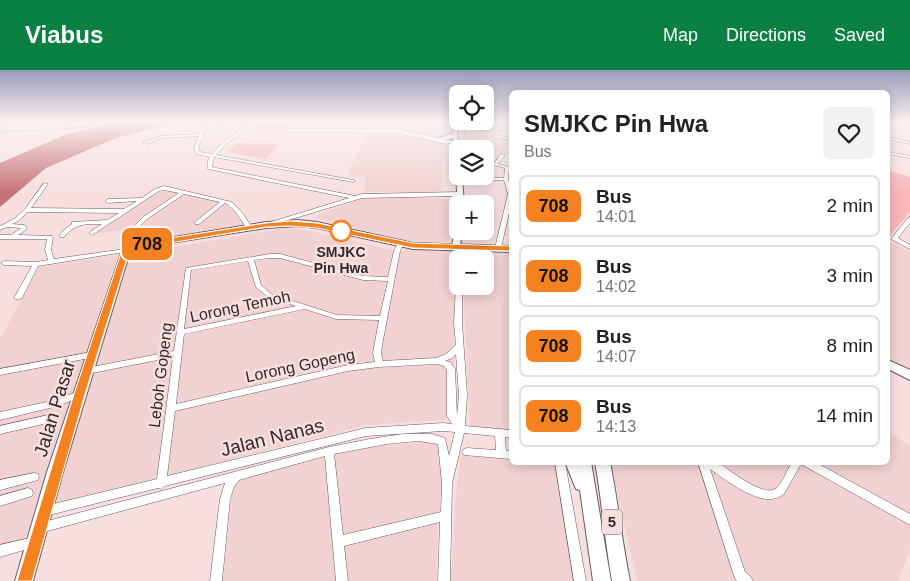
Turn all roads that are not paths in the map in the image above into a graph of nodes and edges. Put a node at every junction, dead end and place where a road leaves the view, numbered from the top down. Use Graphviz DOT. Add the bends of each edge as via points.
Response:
graph roads {
  1 [pos="196,146"];
  2 [pos="221,146"];
  3 [pos="890,153"];
  4 [pos="212,155"];
  5 [pos="503,155"];
  6 [pos="910,157"];
  7 [pos="494,179"];
  8 [pos="506,179"];
  9 [pos="353,181"];
  10 [pos="46,184"];
  11 [pos="459,185"];
  12 [pos="509,188"];
  13 [pos="182,193"];
  14 [pos="460,194"];
  15 [pos="355,198"];
  16 [pos="143,199"];
  17 [pos="108,201"];
  18 [pos="225,201"];
  19 [pos="509,202"];
  20 [pos="328,208"];
  21 [pos="27,210"];
  22 [pos="126,211"];
  23 [pos="910,219"];
  24 [pos="108,222"];
  25 [pos="197,223"];
  26 [pos="266,225"];
  27 [pos="3,226"];
  28 [pos="317,226"];
  29 [pos="249,228"];
  30 [pos="92,233"];
  31 [pos="62,236"];
  32 [pos="0,237"];
  33 [pos="11,237"];
  34 [pos="458,240"];
  35 [pos="460,240"];
  36 [pos="400,244"];
  37 [pos="458,246"];
  38 [pos="910,247"];
  39 [pos="498,248"];
  40 [pos="509,249"];
  41 [pos="128,250"];
  42 [pos="459,250"];
  43 [pos="250,259"];
  44 [pos="52,262"];
  45 [pos="4,264"];
  46 [pos="36,264"];
  47 [pos="391,279"];
  48 [pos="459,295"];
  49 [pos="18,298"];
  50 [pos="305,307"];
  51 [pos="383,318"];
  52 [pos="181,332"];
  53 [pos="460,344"];
  54 [pos="178,353"];
  55 [pos="90,355"];
  56 [pos="437,361"];
  57 [pos="379,364"];
  58 [pos="890,365"];
  59 [pos="890,370"];
  60 [pos="87,371"];
  61 [pos="0,372"];
  62 [pos="910,375"];
  63 [pos="910,380"];
  64 [pos="79,394"];
  65 [pos="172,408"];
  66 [pos="0,416"];
  67 [pos="54,418"];
  68 [pos="460,429"];
  69 [pos="0,430"];
  70 [pos="500,433"];
  71 [pos="509,434"];
  72 [pos="329,451"];
  73 [pos="467,452"];
  74 [pos="506,454"];
  75 [pos="561,465"];
  76 [pos="573,465"];
  77 [pos="583,465"];
  78 [pos="603,465"];
  79 [pos="704,465"];
  80 [pos="713,465"];
  81 [pos="795,465"];
  82 [pos="810,465"];
  83 [pos="236,475"];
  84 [pos="34,477"];
  85 [pos="448,483"];
  86 [pos="161,484"];
  87 [pos="0,485"];
  88 [pos="28,493"];
  89 [pos="588,499"];
  90 [pos="0,500"];
  91 [pos="45,511"];
  92 [pos="445,516"];
  93 [pos="910,520"];
  94 [pos="38,535"];
  95 [pos="338,542"];
  96 [pos="0,551"];
  97 [pos="24,581"];
  98 [pos="216,581"];
  99 [pos="342,581"];
  100 [pos="444,581"];
  101 [pos="580,581"];
  102 [pos="602,581"];
  103 [pos="623,581"];
  104 [pos="747,581"];
  1 -- 4 [label="street" via="197,152"];
  2 -- 4 [label="street"];
  3 -- 6 [label="street"];
  4 -- 9 [label="street"];
  4 -- 15 [label="street" via="209,162 212,169"];
  5 -- 8 [label="street" via="495,165 507,167"];
  7 -- 8 [label="street"];
  8 -- 12 [label="street"];
  10 -- 21 [label="street"];
  11 -- 14 [label="main road"];
  13 -- 16 [label="street" via="160,188"];
  13 -- 18 [label="street"];
  13 -- 41 [label="street" via="132,231"];
  14 -- 15 [label="street"];
  15 -- 20 [label="street"];
  16 -- 17 [label="street"];
  16 -- 22 [label="street"];
  18 -- 25 [label="street"];
  18 -- 29 [label="street" via="233,204"];
  19 -- 39 [label="street"];
  20 -- 26 [label="street"];
  20 -- 28 [label="street" via="310,217 310,222"];
  21 -- 22 [label="street"];
  21 -- 27 [label="street"];
  22 -- 24 [label="street"];
  23 -- 38 [label="street" via="894,239"];
  24 -- 30 [label="street"];
  24 -- 31 [label="street" via="76,223"];
  26 -- 28 [label="highway" via="298,223"];
  26 -- 29 [label="highway"];
  27 -- 33 [label="street" via="24,227"];
  28 -- 36 [label="highway"];
  29 -- 41 [label="highway"];
  32 -- 33 [label="street"];
  33 -- 44 [label="street" via="50,237 47,247"];
  34 -- 37 [label="main road"];
  35 -- 37 [label="main road"];
  36 -- 37 [label="highway"];
  36 -- 47 [label="street"];
  37 -- 39 [label="highway"];
  37 -- 42 [label="street"];
  39 -- 40 [label="highway"];
  41 -- 44 [label="street"];
  41 -- 55 [label="highway, Jalan Pasar"];
  43 -- 47 [label="street" via="280,256 363,278"];
  43 -- 50 [label="street" via="261,290"];
  43 -- 52 [label="street, Leboh Gopeng" via="188,269"];
  44 -- 46 [label="street"];
  45 -- 46 [label="street"];
  46 -- 49 [label="street"];
  47 -- 51 [label="street"];
  48 -- 53 [label="street"];
  50 -- 51 [label="street" via="336,317"];
  50 -- 52 [label="street, Lorong Temoh"];
  51 -- 57 [label="street" via="377,354"];
  52 -- 54 [label="street, Leboh Gopeng"];
  53 -- 56 [label="street" via="449,356"];
  53 -- 68 [label="street" via="463,395"];
  54 -- 60 [label="street"];
  54 -- 65 [label="street, Leboh Gopeng"];
  55 -- 60 [label="highway, Jalan Pasar"];
  55 -- 61 [label="street"];
  56 -- 57 [label="street, Lorong Gopeng"];
  56 -- 68 [label="street" via="451,369 450,407"];
  57 -- 65 [label="street, Lorong Gopeng"];
  58 -- 62 [label="highway"];
  59 -- 63 [label="highway"];
  60 -- 64 [label="highway, Jalan Pasar"];
  64 -- 66 [label="street" via="58,403"];
  64 -- 91 [label="highway, Jalan Pasar"];
  65 -- 86 [label="street, Leboh Gopeng"];
  67 -- 69 [label="street"];
  68 -- 70 [label="street, Jalan Nanas"];
  68 -- 85 [label="street"];
  68 -- 86 [label="street, Jalan Nanas" via="427,427 366,432"];
  70 -- 71 [label="street, Jalan Nanas"];
  70 -- 74 [label="street"];
  72 -- 83 [label="street, Jalan Nanas"];
  72 -- 85 [label="street, Jalan Nanas" via="369,443 436,438 444,445"];
  72 -- 95 [label="street"];
  73 -- 74 [label="street"];
  75 -- 101 [label="street"];
  76 -- 89 [label="highway"];
  77 -- 89 [label="highway, 5"];
  78 -- 103 [label="highway, 5" via="616,556"];
  79 -- 104 [label="street" via="740,576"];
  80 -- 81 [label="street" via="757,493 770,496 778,493"];
  82 -- 93 [label="street"];
  83 -- 94 [label="street, Jalan Nanas"];
  83 -- 98 [label="street" via="229,484 225,499"];
  84 -- 87 [label="street"];
  85 -- 92 [label="street"];
  86 -- 91 [label="street, Jalan Nanas"];
  88 -- 90 [label="street"];
  89 -- 102 [label="highway, 5"];
  91 -- 94 [label="highway, Jalan Pasar"];
  92 -- 95 [label="street"];
  92 -- 100 [label="street"];
  94 -- 96 [label="street, Jalan Nanas"];
  94 -- 97 [label="highway, Jalan Pasar"];
  95 -- 99 [label="street"];
}
